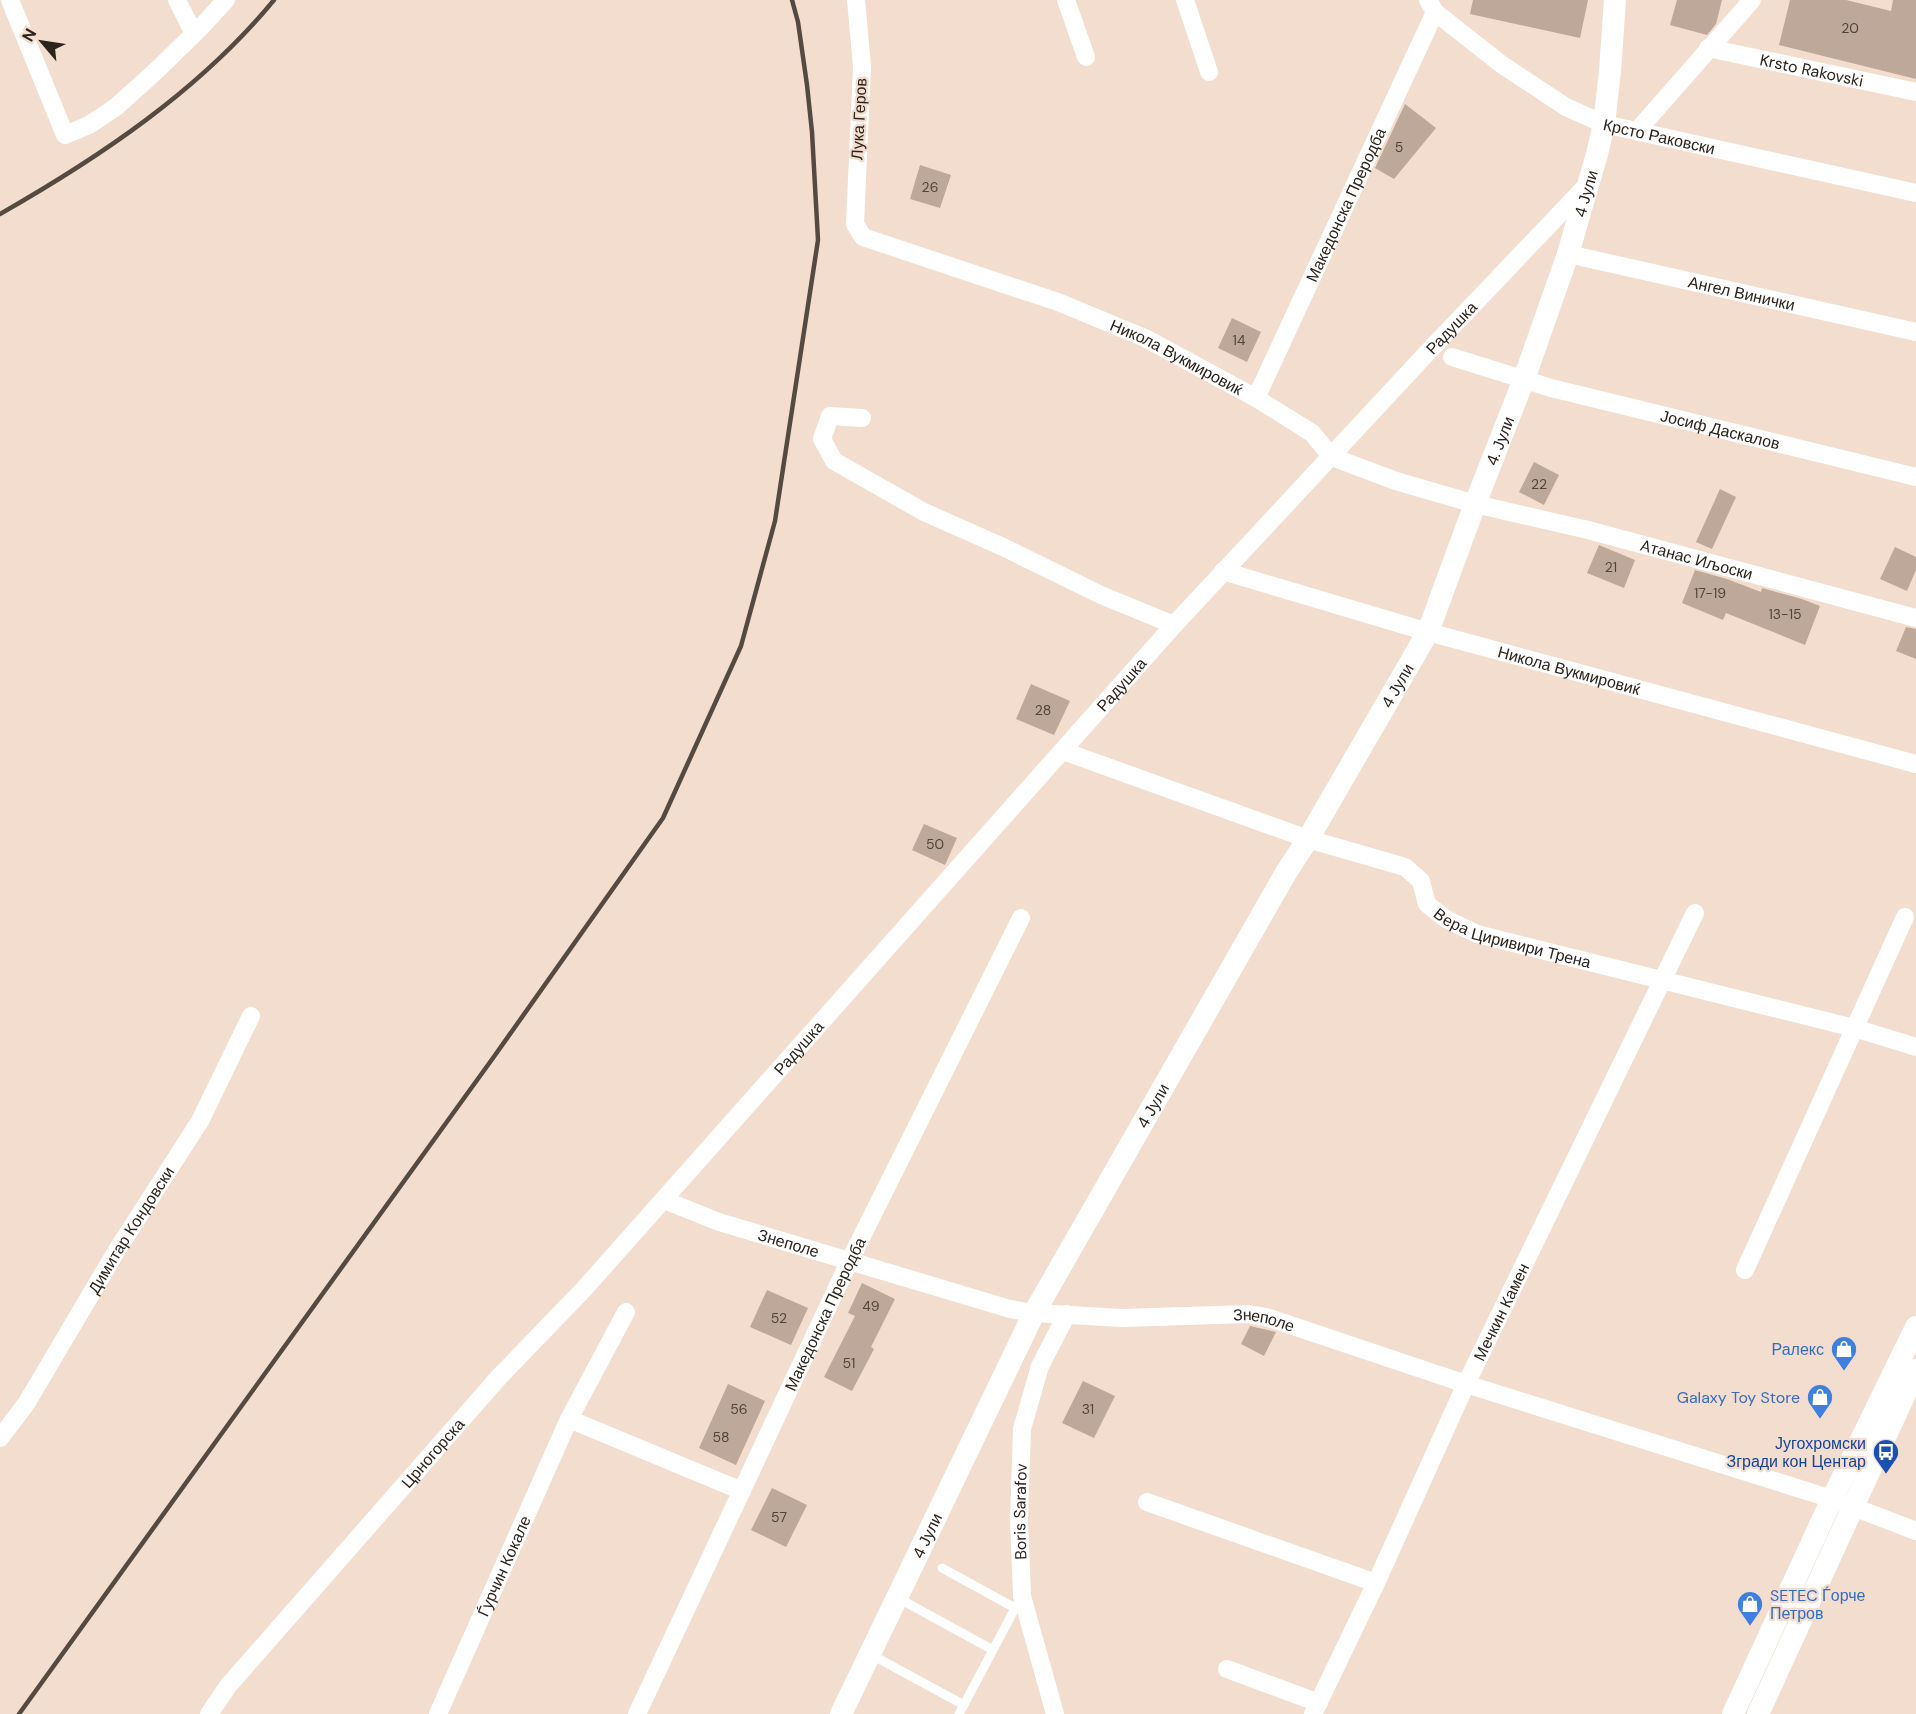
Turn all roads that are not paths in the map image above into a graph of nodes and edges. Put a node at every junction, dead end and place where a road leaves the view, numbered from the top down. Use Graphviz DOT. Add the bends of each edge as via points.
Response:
graph roads {
  1 [pos="10,0"];
  2 [pos="177,0"];
  3 [pos="226,0"];
  4 [pos="856,0"];
  5 [pos="1066,0"];
  6 [pos="1185,0"];
  7 [pos="1615,0"];
  8 [pos="1752,0"];
  9 [pos="1432,6"];
  10 [pos="194,34"];
  11 [pos="1708,48"];
  12 [pos="1086,57"];
  13 [pos="1209,72"];
  14 [pos="1916,92"];
  15 [pos="1604,124"];
  16 [pos="1637,131"];
  17 [pos="1591,181"];
  18 [pos="1916,193"];
  19 [pos="863,237"];
  20 [pos="1568,254"];
  21 [pos="1916,332"];
  22 [pos="1452,357"];
  23 [pos="1524,379"];
  24 [pos="1256,398"];
  25 [pos="862,418"];
  26 [pos="1332,457"];
  27 [pos="1916,477"];
  28 [pos="1475,504"];
  29 [pos="1224,571"];
  30 [pos="1916,618"];
  31 [pos="1174,625"];
  32 [pos="1428,632"];
  33 [pos="1063,751"];
  34 [pos="1916,764"];
  35 [pos="1308,839"];
  36 [pos="1695,913"];
  37 [pos="1905,917"];
  38 [pos="1021,918"];
  39 [pos="1662,981"];
  40 [pos="251,1016"];
  41 [pos="1854,1028"];
  42 [pos="1916,1047"];
  43 [pos="664,1200"];
  44 [pos="849,1262"];
  45 [pos="1745,1270"];
  46 [pos="626,1312"];
  47 [pos="1034,1313"];
  48 [pos="1067,1314"];
  49 [pos="1916,1327"];
  50 [pos="1916,1370"];
  51 [pos="1466,1384"];
  52 [pos="569,1419"];
  53 [pos="0,1438"];
  54 [pos="742,1491"];
  55 [pos="1147,1502"];
  56 [pos="1842,1502"];
  57 [pos="1916,1531"];
  58 [pos="942,1568"];
  59 [pos="1376,1583"];
  60 [pos="898,1598"];
  61 [pos="1018,1602"];
  62 [pos="993,1650"];
  63 [pos="870,1654"];
  64 [pos="1227,1669"];
  65 [pos="964,1705"];
  66 [pos="1316,1708"];
  67 [pos="208,1714"];
  68 [pos="438,1714"];
  69 [pos="637,1714"];
  70 [pos="841,1714"];
  71 [pos="959,1714"];
  72 [pos="1055,1714"];
  73 [pos="1733,1714"];
  74 [pos="1758,1714"];
  1 -- 10 [label="street" via="65,135 116,107"];
  2 -- 10 [label="street"];
  3 -- 10 [label="street"];
  4 -- 19 [label="street, Лука Геров" via="862,67 855,224"];
  5 -- 12 [label="street"];
  6 -- 13 [label="street"];
  7 -- 15 [label="street, 4 Јули"];
  8 -- 11 [label="street"];
  9 -- 15 [label="street, Крсто Раковски" via="1501,64 1566,107"];
  9 -- 24 [label="street, Македонска Преродба"];
  11 -- 14 [label="street, Krsto Rakovski"];
  11 -- 16 [label="street"];
  15 -- 16 [label="street, Крсто Раковски"];
  15 -- 17 [label="street, 4 Јули"];
  16 -- 18 [label="street, Крсто Раковски"];
  17 -- 20 [label="street, 4 Јули"];
  17 -- 26 [label="street, Радушка"];
  19 -- 24 [label="street, Никола Вукмировиќ" via="1058,302 1145,338"];
  20 -- 21 [label="street, Ангел Винички"];
  20 -- 23 [label="street, 4 Јули"];
  22 -- 23 [label="street, Јосиф Даскалов"];
  23 -- 27 [label="street, Јосиф Даскалов"];
  23 -- 28 [label="street, 4. Јули"];
  24 -- 26 [label="street, Никола Вукмировиќ" via="1312,433"];
  25 -- 31 [label="street" via="830,416 822,439 834,461 924,512"];
  26 -- 28 [label="street, Никола Вукмировиќ"];
  26 -- 29 [label="street, Радушка"];
  28 -- 30 [label="street, Aтанас Иљоски" via="1588,530"];
  28 -- 32 [label="street, 4 Јули"];
  29 -- 31 [label="street, Радушка"];
  29 -- 32 [label="street, Никола Вукмировиќ"];
  31 -- 33 [label="street, Радушка"];
  32 -- 34 [label="street, Никола Вукмировиќ"];
  32 -- 35 [label="street, 4 Јули"];
  33 -- 35 [label="street, Вера Циривири Трена"];
  33 -- 43 [label="street, Радушка"];
  35 -- 39 [label="street, Вера Циривири Трена" via="1405,867 1421,881 1427,904 1446,919 1477,934"];
  35 -- 47 [label="street, 4 Јули"];
  36 -- 39 [label="street, Мечкин Камен"];
  37 -- 41 [label="street"];
  38 -- 44 [label="street, Македонска Преродба"];
  39 -- 41 [label="street, Вера Циривири Трена"];
  39 -- 51 [label="street, Мечкин Камен"];
  40 -- 53 [label="street, Димитар Кондовски" via="200,1121 117,1250 26,1404"];
  41 -- 42 [label="street, Вера Циривири Трена"];
  41 -- 45 [label="street"];
  43 -- 44 [label="street, Знеполе" via="719,1222"];
  43 -- 67 [label="street, Црногорска" via="500,1376 228,1686"];
  44 -- 47 [label="street, Знеполе"];
  44 -- 54 [label="street, Македонска Преродба"];
  46 -- 52 [label="street, Ѓурчин Кокале"];
  47 -- 48 [label="street, Знеполе"];
  47 -- 60 [label="street, 4 Јули"];
  48 -- 51 [label="street, Знеполе" via="1122,1318 1248,1314 1266,1317"];
  48 -- 61 [label="street, Boris Sarafov" via="1040,1366 1022,1429"];
  49 -- 56 [label="street"];
  50 -- 56 [label="street"];
  51 -- 56 [label="street, Знеполе"];
  51 -- 59 [label="street, Мечкин Камен"];
  52 -- 54 [label="street"];
  52 -- 68 [label="street, Ѓурчин Кокале"];
  54 -- 69 [label="street, Македонска Преродба"];
  55 -- 59 [label="street"];
  56 -- 57 [label="street, Знеполе"];
  56 -- 73 [label="street"];
  56 -- 74 [label="street"];
  58 -- 61 [label="lane"];
  59 -- 66 [label="street, Мечкин Камен"];
  60 -- 62 [label="lane"];
  60 -- 63 [label="street, 4 Јули"];
  61 -- 62 [label="lane"];
  61 -- 72 [label="street, Boris Sarafov"];
  62 -- 65 [label="lane"];
  63 -- 65 [label="lane"];
  63 -- 70 [label="street, 4 Јули"];
  64 -- 66 [label="street"];
  65 -- 71 [label="lane"];
}
